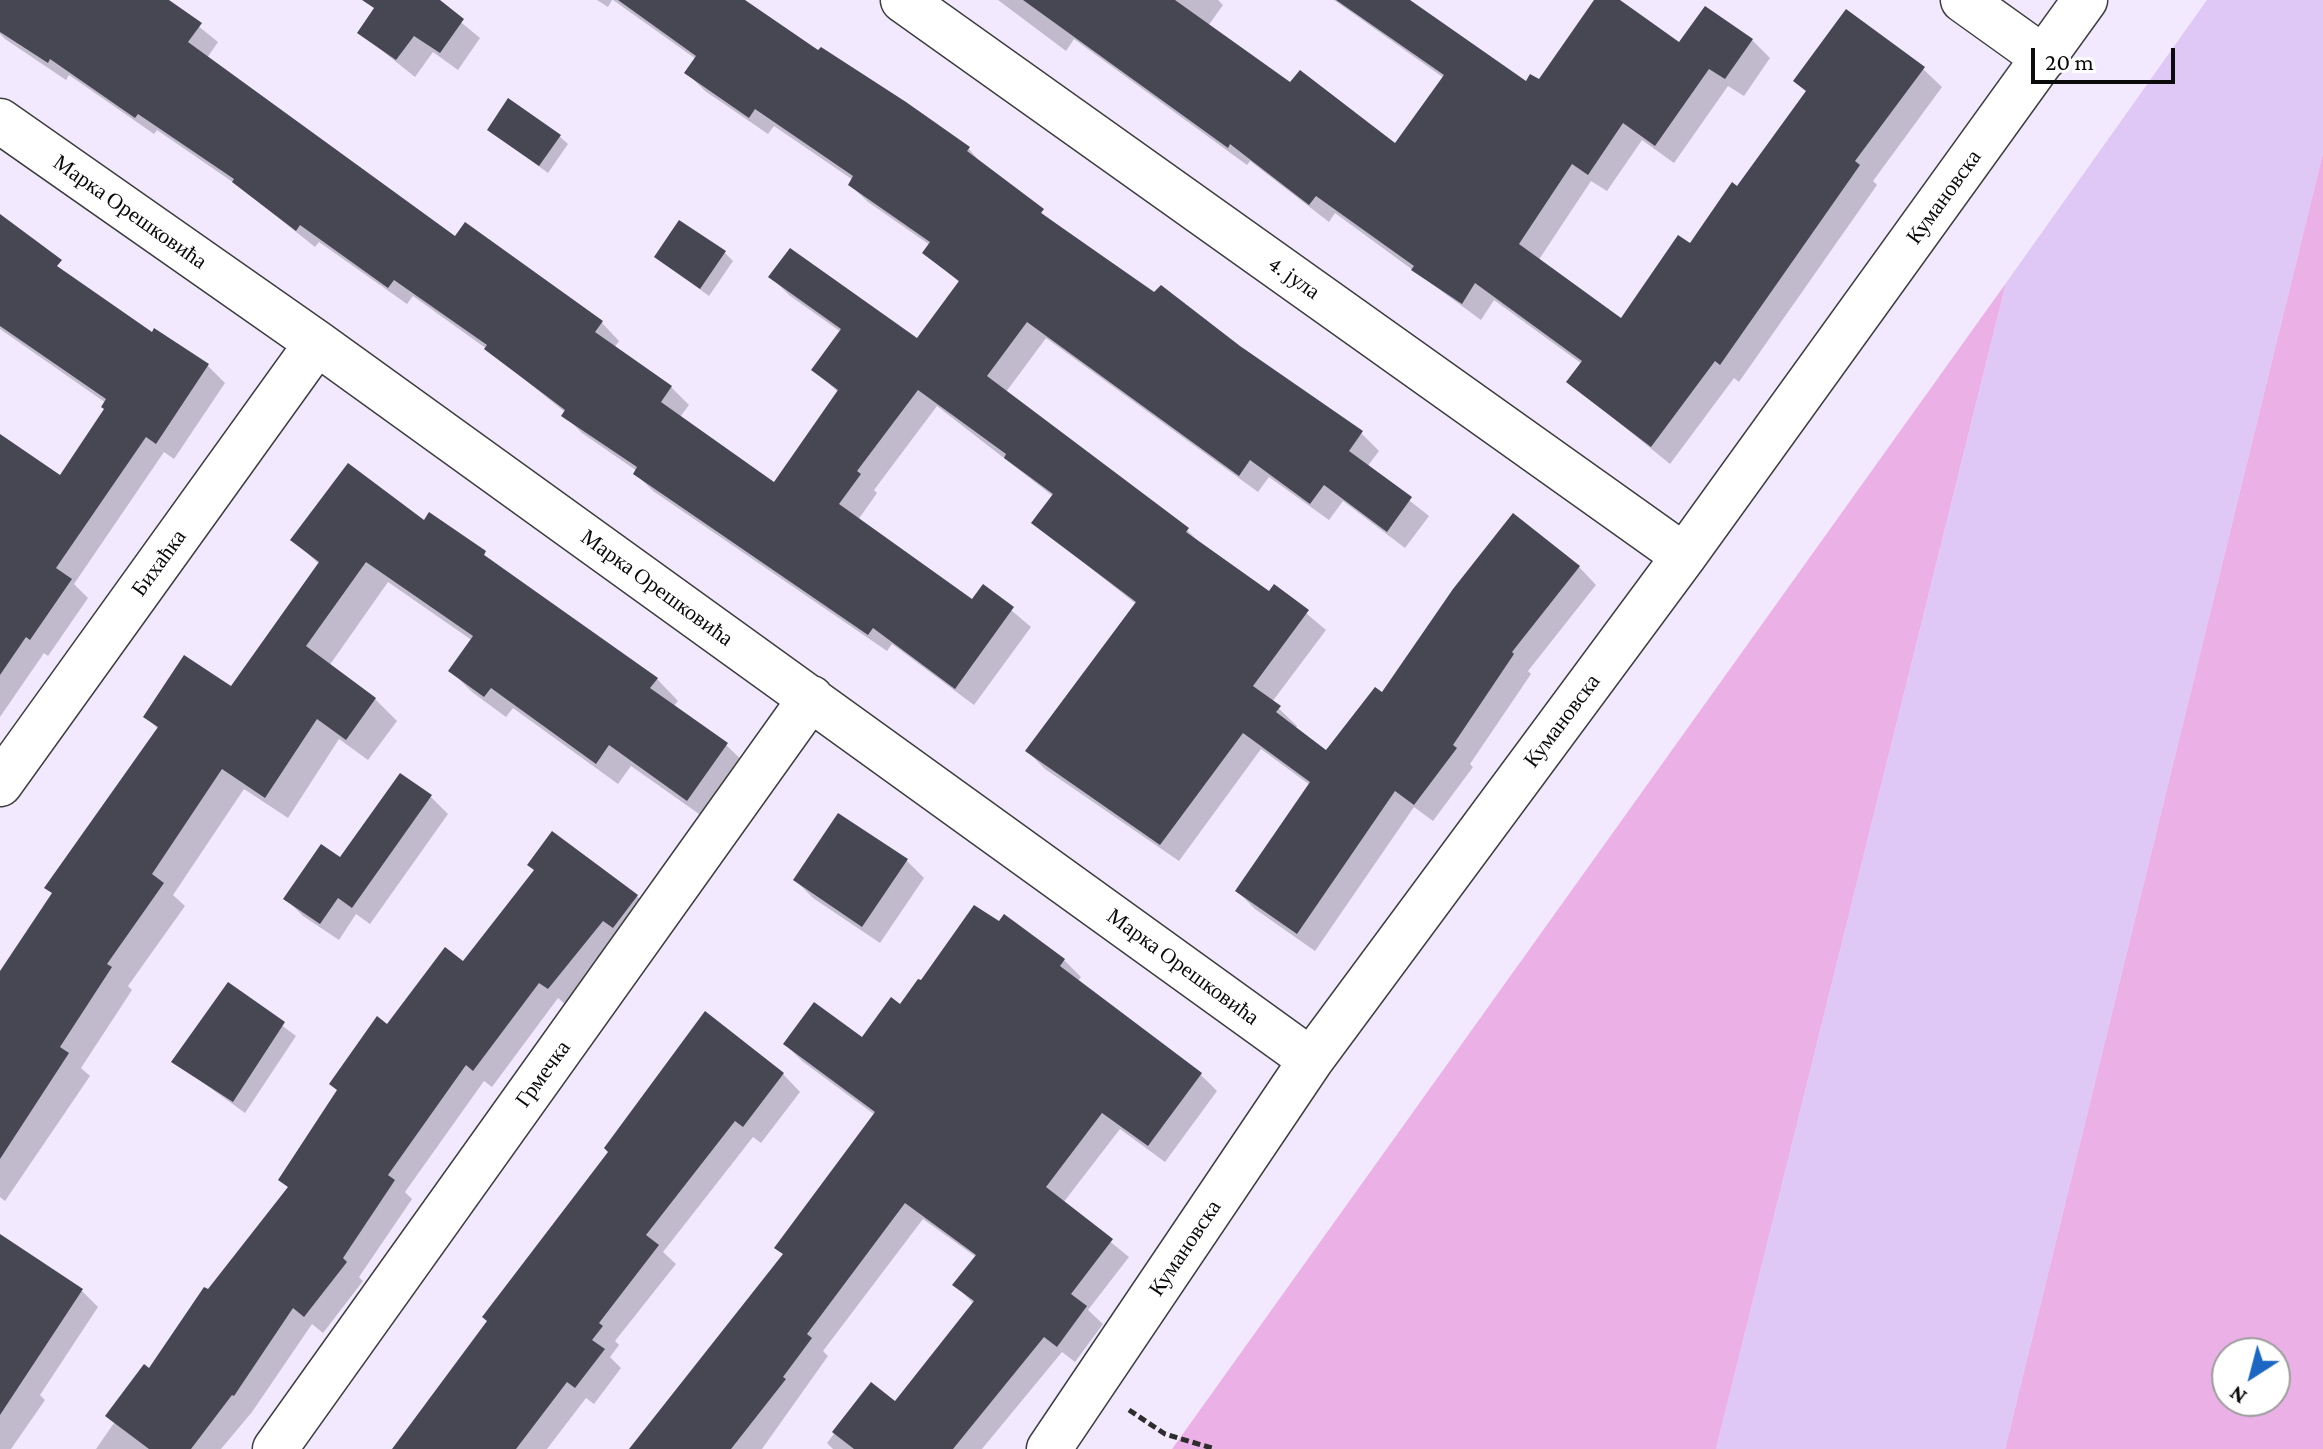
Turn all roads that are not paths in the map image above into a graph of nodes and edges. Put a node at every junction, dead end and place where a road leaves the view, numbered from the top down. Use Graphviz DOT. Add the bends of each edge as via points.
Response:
graph roads {
  1 [pos="903,0"];
  2 [pos="1963,0"];
  3 [pos="2085,0"];
  4 [pos="2044,58"];
  5 [pos="0,121"];
  6 [pos="317,343"];
  7 [pos="1684,556"];
  8 [pos="811,698"];
  9 [pos="0,784"];
  10 [pos="1311,1060"];
  11 [pos="275,1449"];
  12 [pos="1049,1449"];
  1 -- 7 [label="street, 4. јула"];
  2 -- 4 [label="street"];
  3 -- 4 [label="street, Кумановска"];
  4 -- 7 [label="street, Кумановска"];
  5 -- 6 [label="street, Марка Орешковића"];
  6 -- 8 [label="street, Марка Орешковића"];
  6 -- 9 [label="street, Бихаћка"];
  7 -- 10 [label="street, Кумановска"];
  8 -- 10 [label="street, Марка Орешковића"];
  8 -- 11 [label="street, Грмечка"];
  10 -- 12 [label="street, Кумановска"];
}
